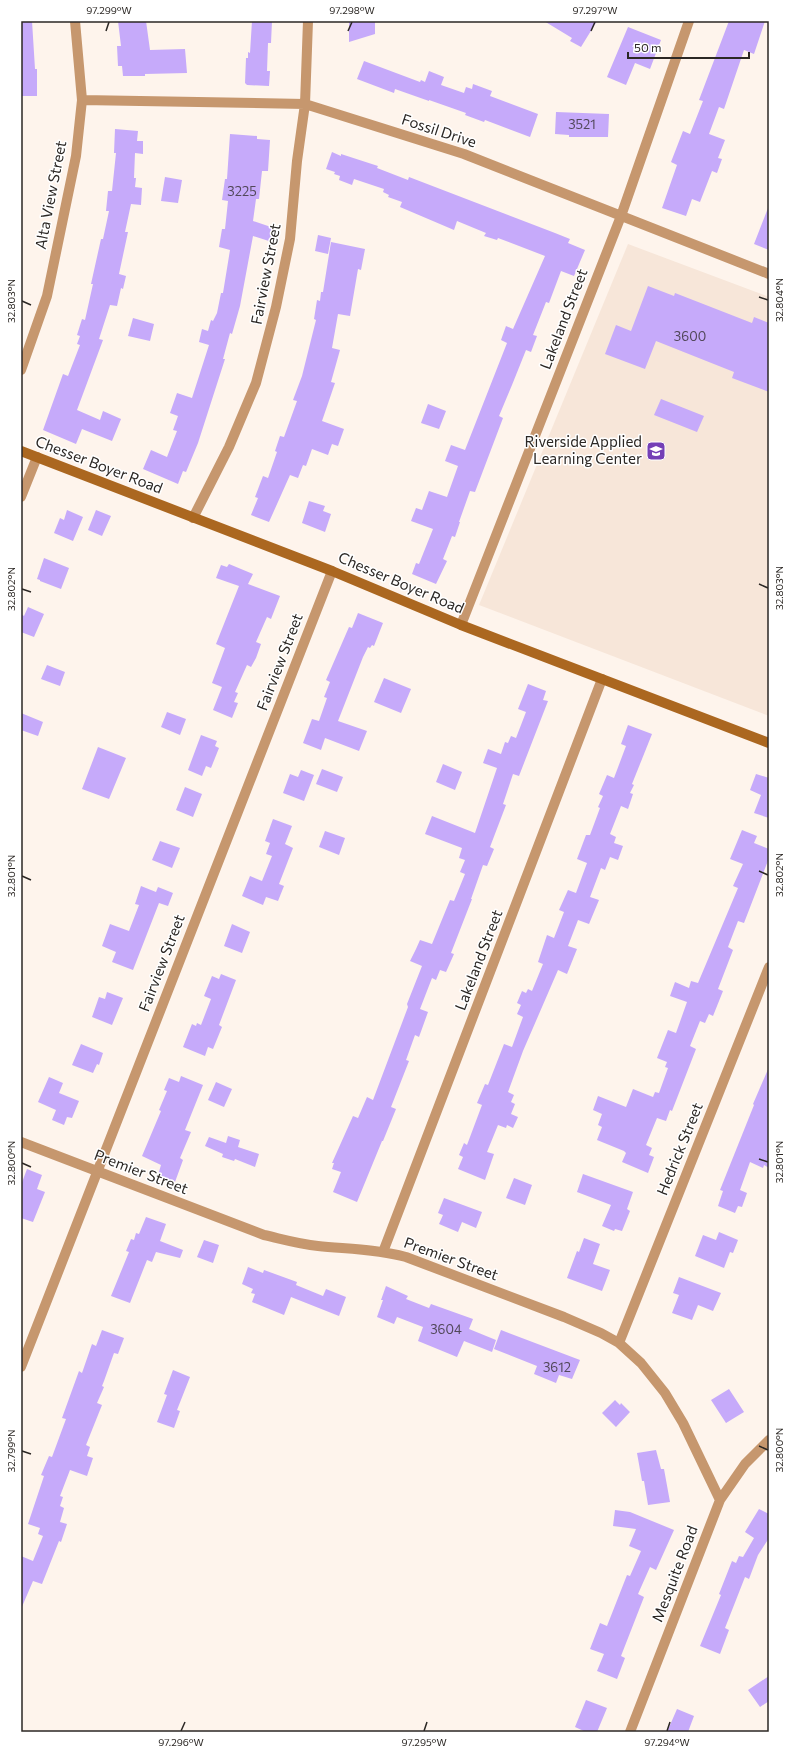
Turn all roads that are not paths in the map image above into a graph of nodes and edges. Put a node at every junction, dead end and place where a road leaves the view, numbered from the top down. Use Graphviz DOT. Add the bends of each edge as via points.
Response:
graph roads {
  1 [pos="75,21"];
  2 [pos="308,21"];
  3 [pos="689,21"];
  4 [pos="82,100"];
  5 [pos="305,104"];
  6 [pos="621,216"];
  7 [pos="769,274"];
  8 [pos="21,370"];
  9 [pos="21,451"];
  10 [pos="36,457"];
  11 [pos="21,498"];
  12 [pos="193,518"];
  13 [pos="332,571"];
  14 [pos="461,625"];
  15 [pos="602,679"];
  16 [pos="769,744"];
  17 [pos="769,967"];
  18 [pos="21,1142"];
  19 [pos="96,1172"];
  20 [pos="383,1252"];
  21 [pos="619,1343"];
  22 [pos="21,1367"];
  23 [pos="769,1440"];
  24 [pos="720,1500"];
  25 [pos="630,1732"];
  1 -- 4 [label="street, Alta View Street"];
  2 -- 5 [label="street, Fairview Street"];
  3 -- 6 [label="street, Lakeland Street"];
  4 -- 5 [label="street, Fossil Drive"];
  4 -- 8 [label="street, Alta View Street" via="76,156 47,296"];
  5 -- 6 [label="street, Fossil Drive" via="464,154"];
  5 -- 12 [label="street, Fairview Street" via="290,239 256,383 229,447"];
  6 -- 7 [label="street, Fossil Drive"];
  6 -- 14 [label="street, Lakeland Street"];
  9 -- 10 [label="street, Chesser Boyer Road"];
  10 -- 11 [label="street"];
  10 -- 12 [label="street, Chesser Boyer Road"];
  12 -- 13 [label="street, Chesser Boyer Road"];
  13 -- 14 [label="street, Chesser Boyer Road"];
  13 -- 19 [label="street, Fairview Street"];
  14 -- 15 [label="street, Chesser Boyer Road"];
  15 -- 16 [label="street, Chesser Boyer Road"];
  15 -- 20 [label="street, Lakeland Street"];
  17 -- 21 [label="street, Hedrick Street"];
  18 -- 19 [label="street, Premier Street"];
  19 -- 20 [label="street, Premier Street" via="264,1235 316,1246"];
  19 -- 22 [label="street, Fairview Street"];
  20 -- 21 [label="street, Premier Street" via="406,1257 564,1316"];
  21 -- 24 [label="street, Premier Street" via="641,1363 669,1398"];
  23 -- 24 [label="street, Mesquite Road" via="744,1464"];
  24 -- 25 [label="street, Mesquite Road"];
}
